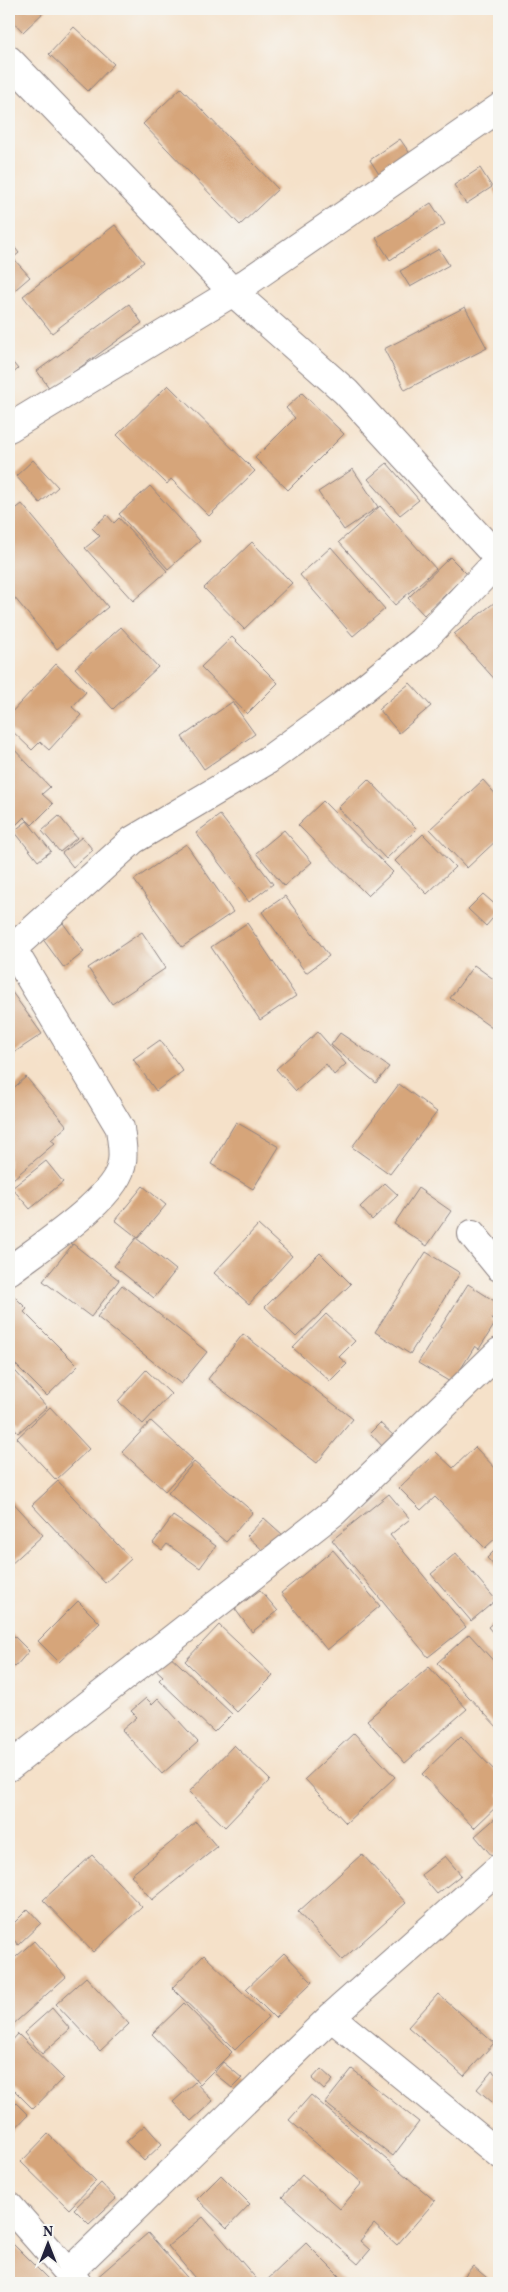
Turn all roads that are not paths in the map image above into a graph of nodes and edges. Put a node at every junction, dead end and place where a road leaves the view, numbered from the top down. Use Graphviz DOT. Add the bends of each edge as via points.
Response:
graph roads {
  1 [pos="9,60"];
  2 [pos="499,108"];
  3 [pos="233,292"];
  4 [pos="9,428"];
  5 [pos="499,560"];
  6 [pos="11,945"];
  7 [pos="472,1234"];
  8 [pos="499,1267"];
  9 [pos="9,1271"];
  10 [pos="499,1352"];
  11 [pos="9,1767"];
  12 [pos="499,1868"];
  13 [pos="332,2017"];
  14 [pos="499,2154"];
  15 [pos="9,2206"];
  16 [pos="73,2278"];
  1 -- 3 [label="street"];
  2 -- 3 [label="street"];
  3 -- 4 [label="street"];
  3 -- 5 [label="street" via="346,392"];
  5 -- 6 [label="street" via="422,641 342,706 268,760 133,840"];
  6 -- 9 [label="street" via="120,1128 122,1163 114,1185 96,1204"];
  7 -- 8 [label="street"];
  10 -- 11 [label="street" via="334,1512"];
  12 -- 13 [label="street"];
  13 -- 14 [label="street"];
  13 -- 16 [label="street"];
  15 -- 16 [label="street"];
}
